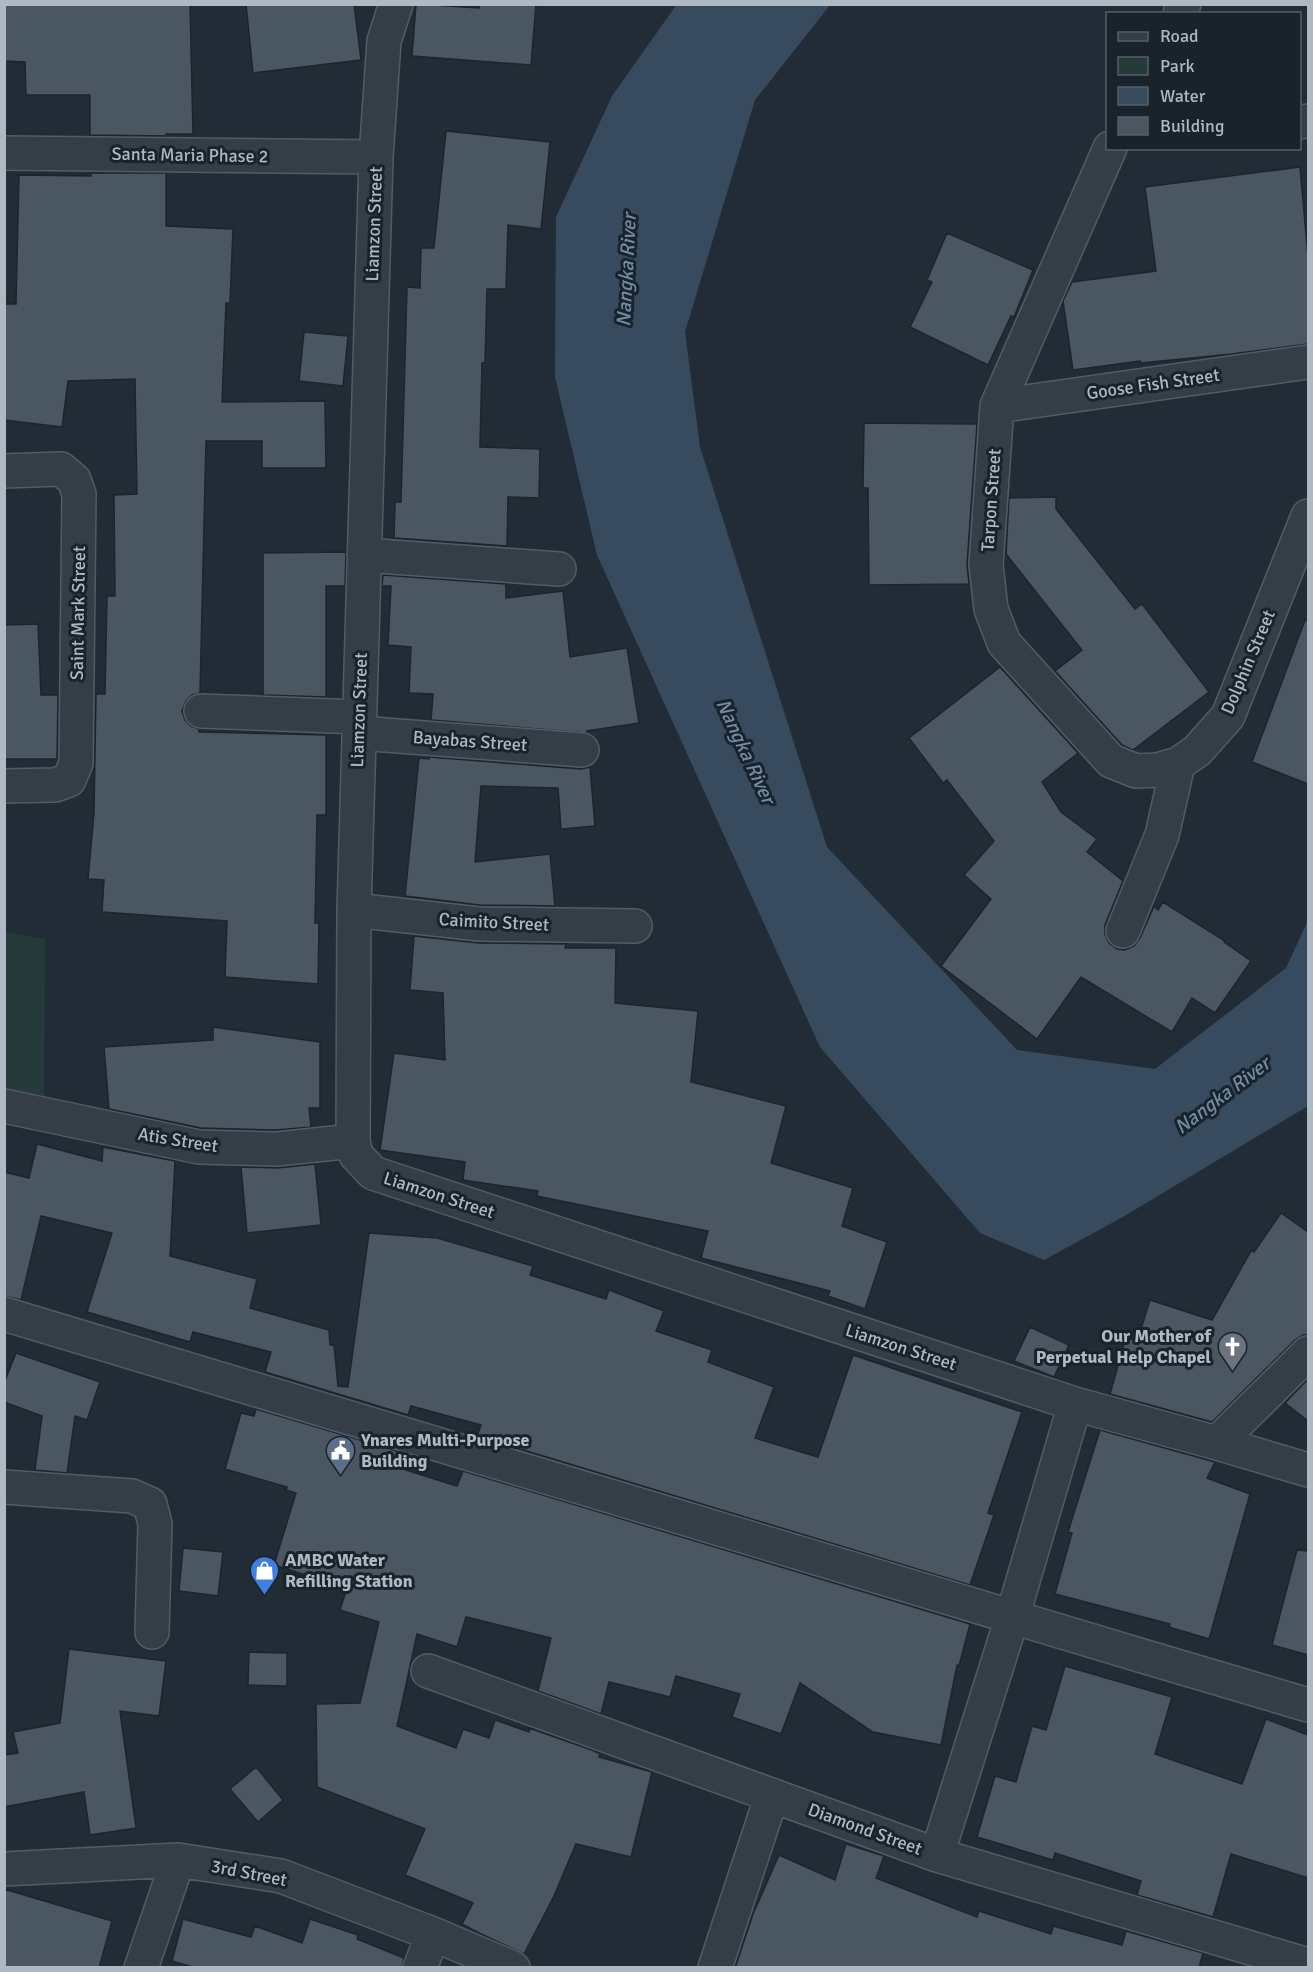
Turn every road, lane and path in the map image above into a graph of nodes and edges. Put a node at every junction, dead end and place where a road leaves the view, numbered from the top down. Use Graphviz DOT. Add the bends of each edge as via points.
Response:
graph roads {
  1 [pos="396,4"];
  2 [pos="1109,150"];
  3 [pos="4,153"];
  4 [pos="376,157"];
  5 [pos="1308,362"];
  6 [pos="997,406"];
  7 [pos="4,471"];
  8 [pos="1308,516"];
  9 [pos="364,555"];
  10 [pos="559,569"];
  11 [pos="201,711"];
  12 [pos="359,725"];
  13 [pos="582,750"];
  14 [pos="1178,764"];
  15 [pos="4,786"];
  16 [pos="354,910"];
  17 [pos="635,926"];
  18 [pos="1124,931"];
  19 [pos="4,1106"];
  20 [pos="353,1141"];
  21 [pos="4,1314"];
  22 [pos="1308,1353"];
  23 [pos="1075,1404"];
  24 [pos="1217,1443"];
  25 [pos="1308,1470"];
  26 [pos="4,1487"];
  27 [pos="1012,1618"];
  28 [pos="152,1632"];
  29 [pos="428,1671"];
  30 [pos="1308,1705"];
  31 [pos="772,1795"];
  32 [pos="937,1855"];
  33 [pos="178,1860"];
  34 [pos="4,1869"];
  35 [pos="433,1934"];
  36 [pos="1272,1962"];
  37 [pos="1308,1965"];
  38 [pos="141,1968"];
  39 [pos="420,1968"];
  40 [pos="513,1968"];
  41 [pos="716,1968"];
  1 -- 4 [label="street, Liamzon Street" via="384,41"];
  2 -- 6 [label="street, Tarpon Street"];
  3 -- 4 [label="street, Santa Maria Phase 2"];
  4 -- 9 [label="street, Liamzon Street"];
  5 -- 6 [label="street, Goose Fish Street"];
  6 -- 14 [label="street, Tarpon Street" via="986,565 991,609 1004,643 1112,761 1136,771"];
  7 -- 15 [label="street, Saint Mark Street" via="61,469 74,480 80,494 76,763 69,780"];
  8 -- 14 [label="street, Dolphin Street" via="1228,716 1197,751"];
  9 -- 10 [label="street"];
  9 -- 12 [label="street, Liamzon Street"];
  11 -- 12 [label="street, Bayabas Street"];
  12 -- 13 [label="street, Bayabas Street"];
  12 -- 16 [label="street, Liamzon Street"];
  14 -- 18 [label="street" via="1162,835"];
  16 -- 17 [label="street, Caimito Street" via="479,924"];
  16 -- 20 [label="street, Liamzon Street"];
  19 -- 20 [label="street, Atis Street" via="199,1147 277,1149"];
  20 -- 23 [label="street, Liamzon Street" via="356,1155 373,1173"];
  21 -- 27 [label="street"];
  22 -- 24 [label="street"];
  23 -- 24 [label="street, Liamzon Street"];
  23 -- 27 [label="street"];
  24 -- 25 [label="street, Liamzon Street"];
  26 -- 28 [label="street" via="132,1497 150,1504 155,1524"];
  27 -- 30 [label="street"];
  27 -- 32 [label="street"];
  29 -- 31 [label="street, Diamond Street"];
  31 -- 32 [label="street, Diamond Street"];
  31 -- 41 [label="street"];
  32 -- 36 [label="street, Diamond Street"];
  33 -- 34 [label="street, 3rd Street"];
  33 -- 35 [label="street, 3rd Street" via="281,1876"];
  33 -- 38 [label="street"];
  35 -- 39 [label="street"];
  35 -- 40 [label="street, 3rd Street"];
  36 -- 37 [label="street, Diamond Street"];
}
